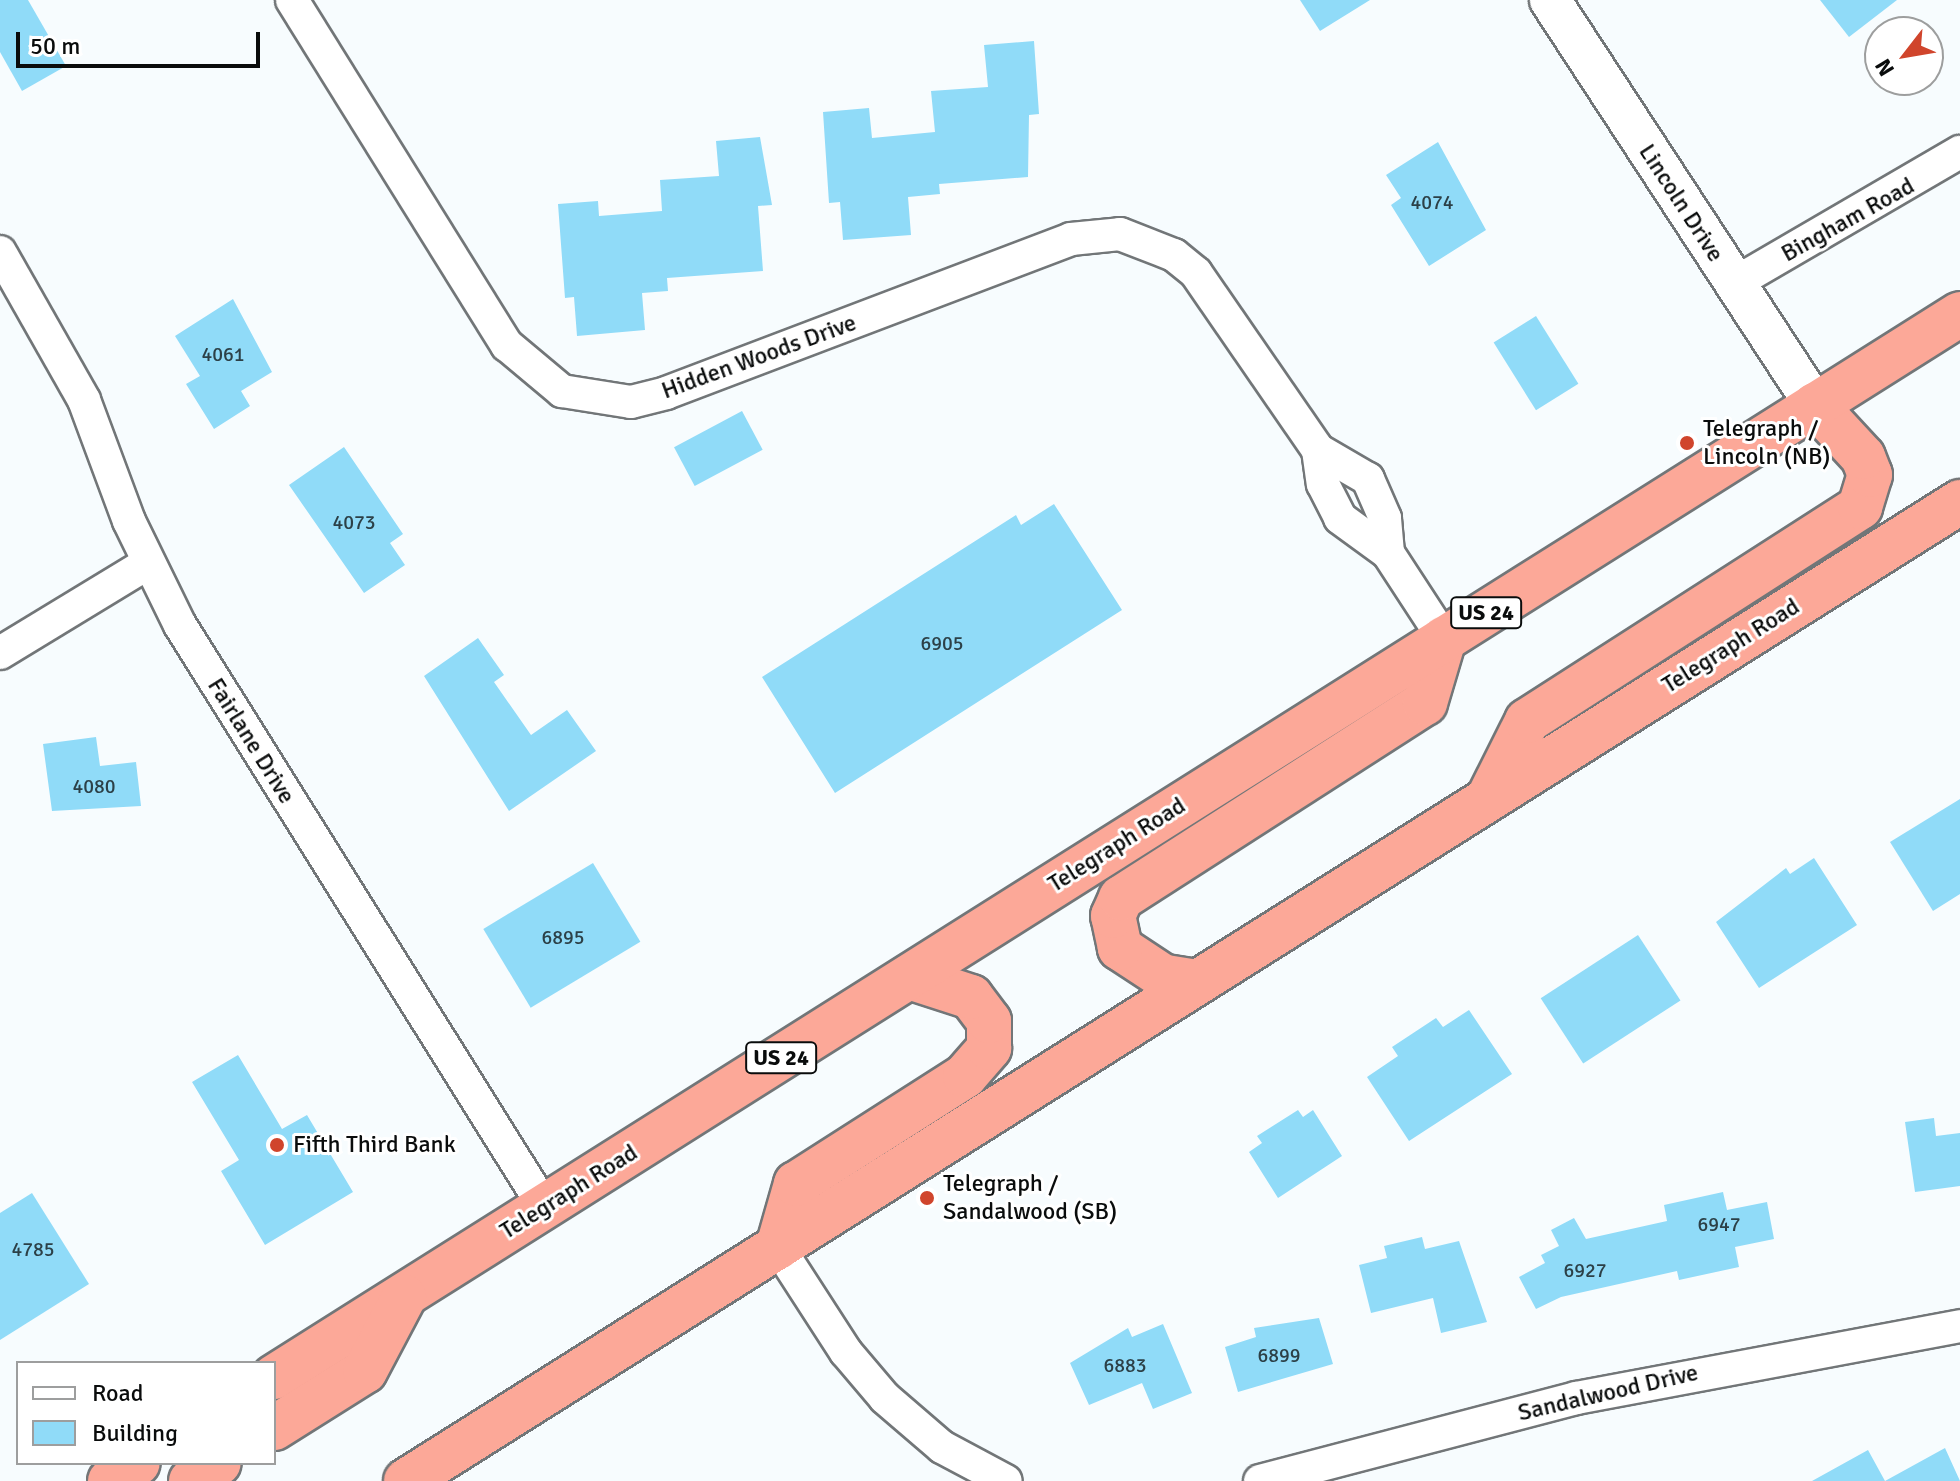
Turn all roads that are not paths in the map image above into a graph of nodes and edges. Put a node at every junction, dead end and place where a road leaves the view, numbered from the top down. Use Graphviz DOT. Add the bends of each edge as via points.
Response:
graph roads {
  1 [pos="292,0"];
  2 [pos="1550,0"];
  3 [pos="1960,152"];
  4 [pos="0,252"];
  5 [pos="1733,284"];
  6 [pos="1960,314"];
  7 [pos="1815,405"];
  8 [pos="1318,450"];
  9 [pos="1960,502"];
  10 [pos="1388,553"];
  11 [pos="148,563"];
  12 [pos="1444,639"];
  13 [pos="0,653"];
  14 [pos="1488,799"];
  15 [pos="909,977"];
  16 [pos="1197,982"];
  17 [pos="545,1208"];
  18 [pos="778,1247"];
  19 [pos="405,1295"];
  20 [pos="1960,1326"];
  21 [pos="276,1376"];
  22 [pos="276,1427"];
  23 [pos="135,1465"];
  24 [pos="216,1465"];
  25 [pos="110,1481"];
  26 [pos="191,1481"];
  27 [pos="406,1481"];
  28 [pos="1006,1481"];
  29 [pos="1260,1481"];
  1 -- 8 [label="street, Hidden Woods Drive" via="507,345 562,391 631,402 666,393 1071,239 1120,234 1174,255 1196,273"];
  2 -- 5 [label="street, Lincoln Drive"];
  3 -- 5 [label="street, Bingham Road"];
  4 -- 11 [label="street, Fairlane Drive" via="84,400"];
  5 -- 7 [label="street, Lincoln Drive"];
  6 -- 7 [label="highway, Telegraph Road / US 24"];
  7 -- 12 [label="highway, Telegraph Road / US 24"];
  7 -- 14 [label="highway" via="1863,457 1870,475 1860,507 1527,721"];
  8 -- 10 [label="street, Hidden Woods Drive" via="1323,484 1340,518"];
  8 -- 10 [label="street, Hidden Woods Drive" via="1368,479 1385,518"];
  9 -- 14 [label="highway, Telegraph Road"];
  10 -- 12 [label="street, Hidden Woods Drive"];
  11 -- 13 [label="street"];
  11 -- 17 [label="street, Fairlane Drive" via="241,726"];
  12 -- 15 [label="highway, Telegraph Road / US 24"];
  12 -- 16 [label="highway" via="1425,703 1121,898 1113,916 1120,948 1164,977"];
  14 -- 16 [label="highway, Telegraph Road"];
  15 -- 17 [label="highway, Telegraph Road / US 24"];
  15 -- 18 [label="highway" via="971,997 989,1021 989,1048 965,1076 796,1184"];
  16 -- 18 [label="highway, Telegraph Road"];
  17 -- 19 [label="highway, Telegraph Road / US 24"];
  18 -- 27 [label="highway, Telegraph Road"];
  18 -- 28 [label="street" via="846,1352 885,1398 942,1447"];
  19 -- 21 [label="highway, Telegraph Road / US 24"];
  19 -- 22 [label="highway" via="365,1371"];
  20 -- 29 [label="street, Sandalwood Drive" via="1576,1398"];
  23 -- 25 [label="highway"];
  24 -- 26 [label="highway"];
}
